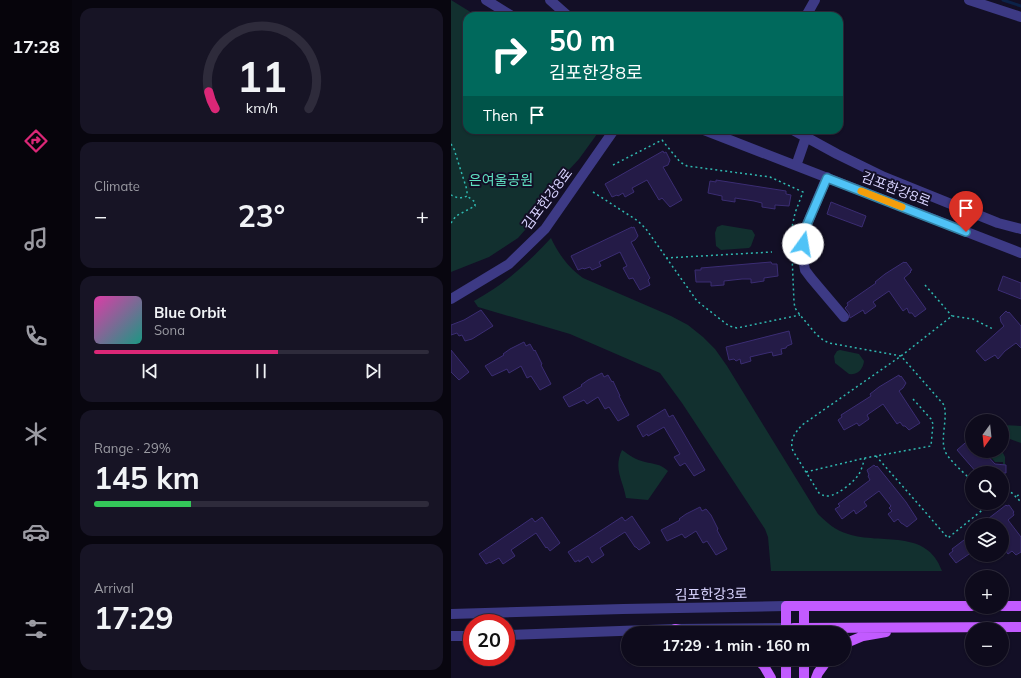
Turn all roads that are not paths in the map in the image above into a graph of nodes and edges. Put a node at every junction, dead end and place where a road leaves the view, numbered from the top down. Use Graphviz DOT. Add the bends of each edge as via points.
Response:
graph roads {
  1 [pos="486,0"];
  2 [pos="550,0"];
  3 [pos="815,0"];
  4 [pos="969,0"];
  5 [pos="506,12"];
  6 [pos="564,12"];
  7 [pos="808,12"];
  8 [pos="1021,17"];
  9 [pos="611,134"];
  10 [pos="714,134"];
  11 [pos="725,134"];
  12 [pos="807,134"];
  13 [pos="808,134"];
  14 [pos="797,163"];
  15 [pos="827,178"];
  16 [pos="1021,229"];
  17 [pos="1021,253"];
  18 [pos="451,299"];
  19 [pos="845,317"];
  20 [pos="786,606"];
  21 [pos="965,606"];
  22 [pos="1009,606"];
  23 [pos="1021,606"];
  24 [pos="804,607"];
  25 [pos="451,614"];
  26 [pos="794,626"];
  27 [pos="797,626"];
  28 [pos="920,627"];
  29 [pos="1021,627"];
  30 [pos="851,629"];
  31 [pos="621,631"];
  32 [pos="515,635"];
  33 [pos="451,636"];
  34 [pos="463,636"];
  35 [pos="851,641"];
  36 [pos="764,666"];
  37 [pos="786,666"];
  38 [pos="804,666"];
  39 [pos="823,666"];
  40 [pos="771,678"];
  41 [pos="786,678"];
  42 [pos="804,678"];
  43 [pos="816,678"];
  1 -- 5 [label="street"];
  2 -- 6 [label="street"];
  3 -- 7 [label="street"];
  4 -- 8 [label="street"];
  9 -- 18 [label="street, 김포한강8로" via="545,229 509,264"];
  10 -- 15 [label="street, 김포한강8로"];
  11 -- 14 [label="street, 김포한강8로"];
  12 -- 14 [label="street"];
  13 -- 16 [label="street" via="837,154 884,177 998,223"];
  14 -- 15 [label="street, 김포한강8로"];
  15 -- 17 [label="street, 김포한강8로"];
  15 -- 19 [label="street" via="805,229 803,264 808,274"];
  20 -- 24 [label="main road, 김포한강3로"];
  20 -- 25 [label="street, 김포한강3로"];
  20 -- 26 [label="main road"];
  21 -- 24 [label="main road, 김포한강3로"];
  22 -- 23 [label="main road"];
  24 -- 27 [label="main road"];
  28 -- 29 [label="main road"];
  28 -- 30 [label="main road"];
  28 -- 35 [label="main road" via="863,636"];
  31 -- 32 [label="street"];
  33 -- 34 [label="street"];
  36 -- 40 [label="main road"];
  37 -- 41 [label="main road"];
  38 -- 42 [label="main road"];
  39 -- 43 [label="main road"];
}
